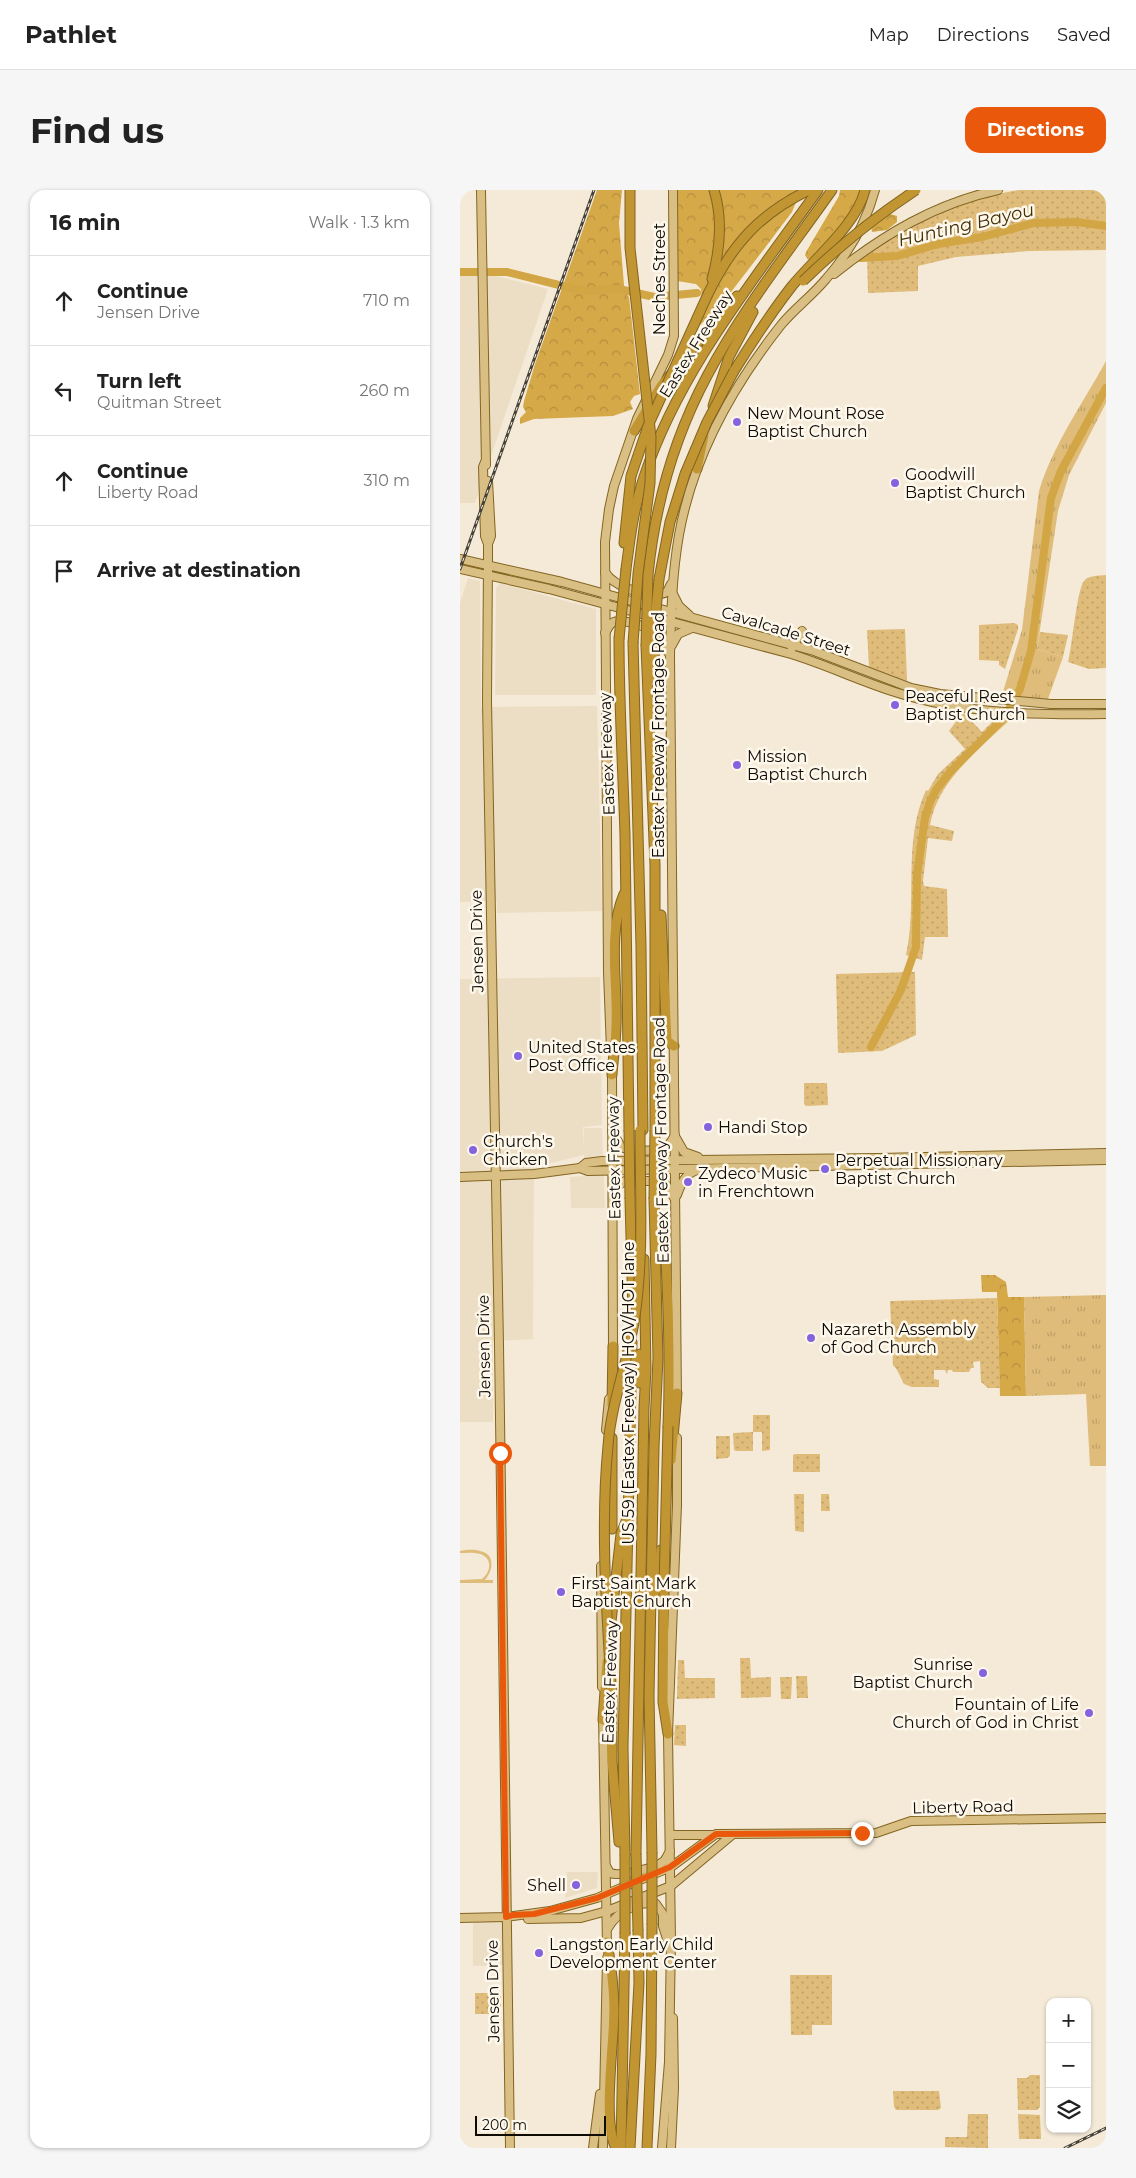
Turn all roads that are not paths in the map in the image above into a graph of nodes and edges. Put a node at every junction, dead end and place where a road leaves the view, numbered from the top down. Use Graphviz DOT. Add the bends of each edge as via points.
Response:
graph roads {
  1 [pos="481,190"];
  2 [pos="630,190"];
  3 [pos="673,190"];
  4 [pos="714,190"];
  5 [pos="809,190"];
  6 [pos="818,190"];
  7 [pos="832,190"];
  8 [pos="865,190"];
  9 [pos="876,190"];
  10 [pos="917,190"];
  11 [pos="998,190"];
  12 [pos="783,259"];
  13 [pos="765,264"];
  14 [pos="801,279"];
  15 [pos="826,280"];
  16 [pos="708,294"];
  17 [pos="634,432"];
  18 [pos="697,469"];
  19 [pos="460,559"];
  20 [pos="488,565"];
  21 [pos="624,569"];
  22 [pos="460,570"];
  23 [pos="604,571"];
  24 [pos="488,576"];
  25 [pos="551,579"];
  26 [pos="673,581"];
  27 [pos="549,589"];
  28 [pos="672,590"];
  29 [pos="604,593"];
  30 [pos="604,604"];
  31 [pos="671,612"];
  32 [pos="692,617"];
  33 [pos="670,622"];
  34 [pos="692,628"];
  35 [pos="802,631"];
  36 [pos="605,633"];
  37 [pos="793,645"];
  38 [pos="650,647"];
  39 [pos="670,652"];
  40 [pos="791,654"];
  41 [pos="912,688"];
  42 [pos="910,697"];
  43 [pos="1106,704"];
  44 [pos="1106,714"];
  45 [pos="626,890"];
  46 [pos="655,891"];
  47 [pos="674,1046"];
  48 [pos="612,1075"];
  49 [pos="611,1130"];
  50 [pos="642,1130"];
  51 [pos="675,1134"];
  52 [pos="1106,1153"];
  53 [pos="675,1160"];
  54 [pos="712,1160"];
  55 [pos="1106,1160"];
  56 [pos="611,1161"];
  57 [pos="580,1168"];
  58 [pos="708,1168"];
  59 [pos="675,1169"];
  60 [pos="611,1170"];
  61 [pos="495,1175"];
  62 [pos="460,1177"];
  63 [pos="612,1198"];
  64 [pos="676,1199"];
  65 [pos="655,1209"];
  66 [pos="640,1262"];
  67 [pos="613,1346"];
  68 [pos="646,1369"];
  69 [pos="678,1392"];
  70 [pos="653,1484"];
  71 [pos="629,1512"];
  72 [pos="651,1601"];
  73 [pos="612,1700"];
  74 [pos="603,1720"];
  75 [pos="668,1734"];
  76 [pos="1106,1818"];
  77 [pos="637,1828"];
  78 [pos="670,1835"];
  79 [pos="714,1835"];
  80 [pos="732,1835"];
  81 [pos="719,1846"];
  82 [pos="670,1852"];
  83 [pos="623,1854"];
  84 [pos="606,1866"];
  85 [pos="670,1867"];
  86 [pos="671,1886"];
  87 [pos="606,1894"];
  88 [pos="573,1904"];
  89 [pos="607,1911"];
  90 [pos="506,1917"];
  91 [pos="460,1918"];
  92 [pos="546,1918"];
  93 [pos="607,1930"];
  94 [pos="607,1942"];
  95 [pos="671,1951"];
  96 [pos="670,1971"];
  97 [pos="605,2060"];
  98 [pos="510,2148"];
  99 [pos="593,2148"];
  100 [pos="604,2148"];
  101 [pos="616,2148"];
  102 [pos="621,2148"];
  103 [pos="630,2148"];
  104 [pos="647,2148"];
  105 [pos="662,2148"];
  106 [pos="672,2148"];
  1 -- 20 [label="main road, Jensen Drive" via="485,462 488,468 491,536"];
  2 -- 50 [label="highway, US 59 (Eastex Freeway) HOV/HOT lane, bridge" via="630,248 649,407 651,452 633,643"];
  3 -- 17 [label="main road, Neches Street" via="675,304 672,345"];
  4 -- 16 [label="highway" via="720,221 719,243"];
  5 -- 16 [label="highway" via="776,208 754,226 732,252"];
  6 -- 13 [label="highway, Eastex Freeway"];
  7 -- 12 [label="highway, Eastex Freeway"];
  8 -- 14 [label="highway" via="854,216"];
  9 -- 15 [label="main road, Eastex Freeway Frontage Road" via="849,249"];
  10 -- 14 [label="highway, bridge" via="869,223"];
  11 -- 15 [label="main road" via="958,201 922,217 877,242"];
  12 -- 18 [label="highway" via="729,357 704,435"];
  12 -- 38 [label="highway, Eastex Freeway, bridge" via="721,351 692,407 675,450 661,494 648,575"];
  13 -- 17 [label="highway" via="661,386"];
  13 -- 21 [label="highway, Eastex Freeway" via="704,353 664,426 639,493"];
  14 -- 38 [label="highway, bridge" via="769,318 734,371 685,474 670,522 658,579"];
  15 -- 18 [label="main road, Eastex Freeway Frontage Road" via="789,315 753,362 721,414"];
  16 -- 21 [label="highway, bridge" via="648,426 631,476"];
  17 -- 23 [label="main road" via="612,494"];
  18 -- 26 [label="main road, Eastex Freeway Frontage Road" via="684,515"];
  19 -- 20 [label="main road, Cavalcade Street"];
  20 -- 24 [label="main road, Jensen Drive"];
  20 -- 25 [label="main road, Cavalcade Street"];
  21 -- 45 [label="highway, Eastex Freeway, bridge" via="619,702"];
  22 -- 24 [label="main road, Cavalcade Street"];
  23 -- 26 [label="main road" via="619,586 653,595 667,592"];
  23 -- 29 [label="main road"];
  24 -- 27 [label="main road, Cavalcade Street"];
  24 -- 61 [label="main road, Jensen Drive"];
  25 -- 27 [label="main road"];
  25 -- 29 [label="main road, Cavalcade Street"];
  26 -- 28 [label="main road, Eastex Freeway Frontage Road"];
  27 -- 30 [label="main road, Cavalcade Street"];
  28 -- 31 [label="main road, Eastex Freeway Frontage Road"];
  28 -- 32 [label="main road" via="679,606"];
  29 -- 30 [label="main road"];
  29 -- 31 [label="main road, Cavalcade Street"];
  30 -- 33 [label="main road, Cavalcade Street"];
  30 -- 36 [label="main road"];
  31 -- 32 [label="main road, Cavalcade Street"];
  31 -- 33 [label="main road, Eastex Freeway Frontage Road"];
  32 -- 37 [label="main road, Cavalcade Street"];
  33 -- 34 [label="main road, Cavalcade Street"];
  33 -- 39 [label="main road, Eastex Freeway Frontage Road"];
  34 -- 39 [label="main road" via="678,634"];
  34 -- 40 [label="main road, Cavalcade Street"];
  35 -- 37 [label="main road"];
  36 -- 39 [label="main road" via="610,624 617,621 644,626 660,633"];
  36 -- 48 [label="main road"];
  37 -- 40 [label="main road"];
  37 -- 41 [label="main road, Cavalcade Street"];
  38 -- 46 [label="highway, Eastex Freeway" via="648,704"];
  39 -- 47 [label="main road, Eastex Freeway Frontage Road"];
  40 -- 42 [label="main road, Cavalcade Street"];
  41 -- 42 [label="main road"];
  41 -- 43 [label="main road, Cavalcade Street" via="962,698"];
  42 -- 44 [label="main road, Cavalcade Street" via="947,706 1063,715"];
  45 -- 48 [label="highway" via="618,908 615,938 616,1025"];
  45 -- 71 [label="highway, Eastex Freeway, bridge" via="633,1316"];
  46 -- 47 [label="highway" via="660,904 667,1041"];
  46 -- 65 [label="highway, Eastex Freeway, bridge"];
  47 -- 51 [label="main road, Eastex Freeway Frontage Road"];
  48 -- 49 [label="main road"];
  49 -- 51 [label="main road" via="621,1146 634,1150 664,1148"];
  49 -- 56 [label="main road"];
  50 -- 66 [label="highway, Eastex Freeway, bridge"];
  50 -- 68 [label="highway, US 59 (Eastex Freeway) HOV/HOT lane, bridge"];
  51 -- 53 [label="main road, Eastex Freeway Frontage Road"];
  51 -- 54 [label="main road" via="684,1152"];
  52 -- 54 [label="main road"];
  53 -- 54 [label="main road"];
  53 -- 56 [label="main road"];
  53 -- 59 [label="main road, Eastex Freeway Frontage Road"];
  55 -- 58 [label="main road"];
  56 -- 57 [label="main road" via="586,1164"];
  56 -- 60 [label="main road"];
  57 -- 60 [label="main road"];
  57 -- 61 [label="main road"];
  58 -- 59 [label="main road"];
  58 -- 64 [label="main road" via="693,1171 687,1176"];
  59 -- 60 [label="main road"];
  59 -- 64 [label="main road, Eastex Freeway Frontage Road"];
  60 -- 63 [label="main road"];
  61 -- 62 [label="main road"];
  61 -- 90 [label="main road, Jensen Drive"];
  63 -- 64 [label="main road" via="617,1186 625,1181 659,1181"];
  63 -- 67 [label="main road"];
  64 -- 69 [label="main road, Eastex Freeway Frontage Road"];
  65 -- 70 [label="highway, Eastex Freeway" via="658,1358"];
  65 -- 75 [label="highway, bridge" via="662,1226 665,1256 670,1378 663,1702"];
  66 -- 73 [label="highway, bridge" via="633,1333 606,1465 606,1593"];
  66 -- 77 [label="highway, Eastex Freeway, bridge" via="634,1734"];
  67 -- 73 [label="highway, bridge"];
  67 -- 74 [label="main road" via="602,1504 600,1632"];
  68 -- 70 [label="highway" via="647,1467"];
  68 -- 77 [label="highway, US 59 (Eastex Freeway) HOV/HOT lane"];
  69 -- 72 [label="highway" via="658,1582"];
  69 -- 75 [label="main road, Eastex Freeway Frontage Road"];
  70 -- 72 [label="highway, Eastex Freeway"];
  71 -- 74 [label="highway" via="621,1534"];
  71 -- 83 [label="highway, Eastex Freeway"];
  72 -- 104 [label="highway, Eastex Freeway, bridge" via="652,1926"];
  73 -- 83 [label="highway" via="613,1770"];
  74 -- 84 [label="main road"];
  75 -- 78 [label="main road, Eastex Freeway Frontage Road"];
  76 -- 80 [label="main road, Liberty Road" via="911,1821 876,1832"];
  77 -- 103 [label="highway, US 59 (Eastex Freeway) HOV/HOT lane, bridge" via="639,1983"];
  78 -- 79 [label="main road, Liberty Road"];
  78 -- 82 [label="main road, Eastex Freeway Frontage Road"];
  79 -- 80 [label="main road, Liberty Road"];
  79 -- 81 [label="main road" via="719,1838"];
  79 -- 85 [label="main road"];
  80 -- 81 [label="main road"];
  81 -- 86 [label="main road"];
  82 -- 84 [label="main road" via="655,1866 621,1875 610,1874"];
  82 -- 85 [label="main road, Eastex Freeway Frontage Road"];
  83 -- 102 [label="highway, Eastex Freeway, bridge" via="625,1934"];
  84 -- 87 [label="main road"];
  85 -- 86 [label="main road, Eastex Freeway Frontage Road"];
  85 -- 87 [label="main road"];
  86 -- 89 [label="main road"];
  86 -- 95 [label="main road, Eastex Freeway Frontage Road"];
  87 -- 88 [label="main road"];
  87 -- 89 [label="main road"];
  88 -- 90 [label="main road"];
  88 -- 92 [label="main road" via="572,1910"];
  89 -- 92 [label="main road" via="572,1919"];
  89 -- 93 [label="main road"];
  90 -- 91 [label="main road"];
  90 -- 92 [label="main road" via="513,1920"];
  90 -- 98 [label="main road, Jensen Drive"];
  93 -- 94 [label="main road"];
  93 -- 95 [label="main road" via="618,1915 648,1902 656,1904 663,1914 663,1926"];
  94 -- 97 [label="main road"];
  94 -- 101 [label="highway" via="613,1978 610,2110 612,2141"];
  95 -- 96 [label="main road, Eastex Freeway Frontage Road"];
  96 -- 105 [label="main road, Eastex Freeway Frontage Road"];
  96 -- 106 [label="main road" via="675,2043"];
  97 -- 99 [label="main road"];
  97 -- 100 [label="main road"];
}
